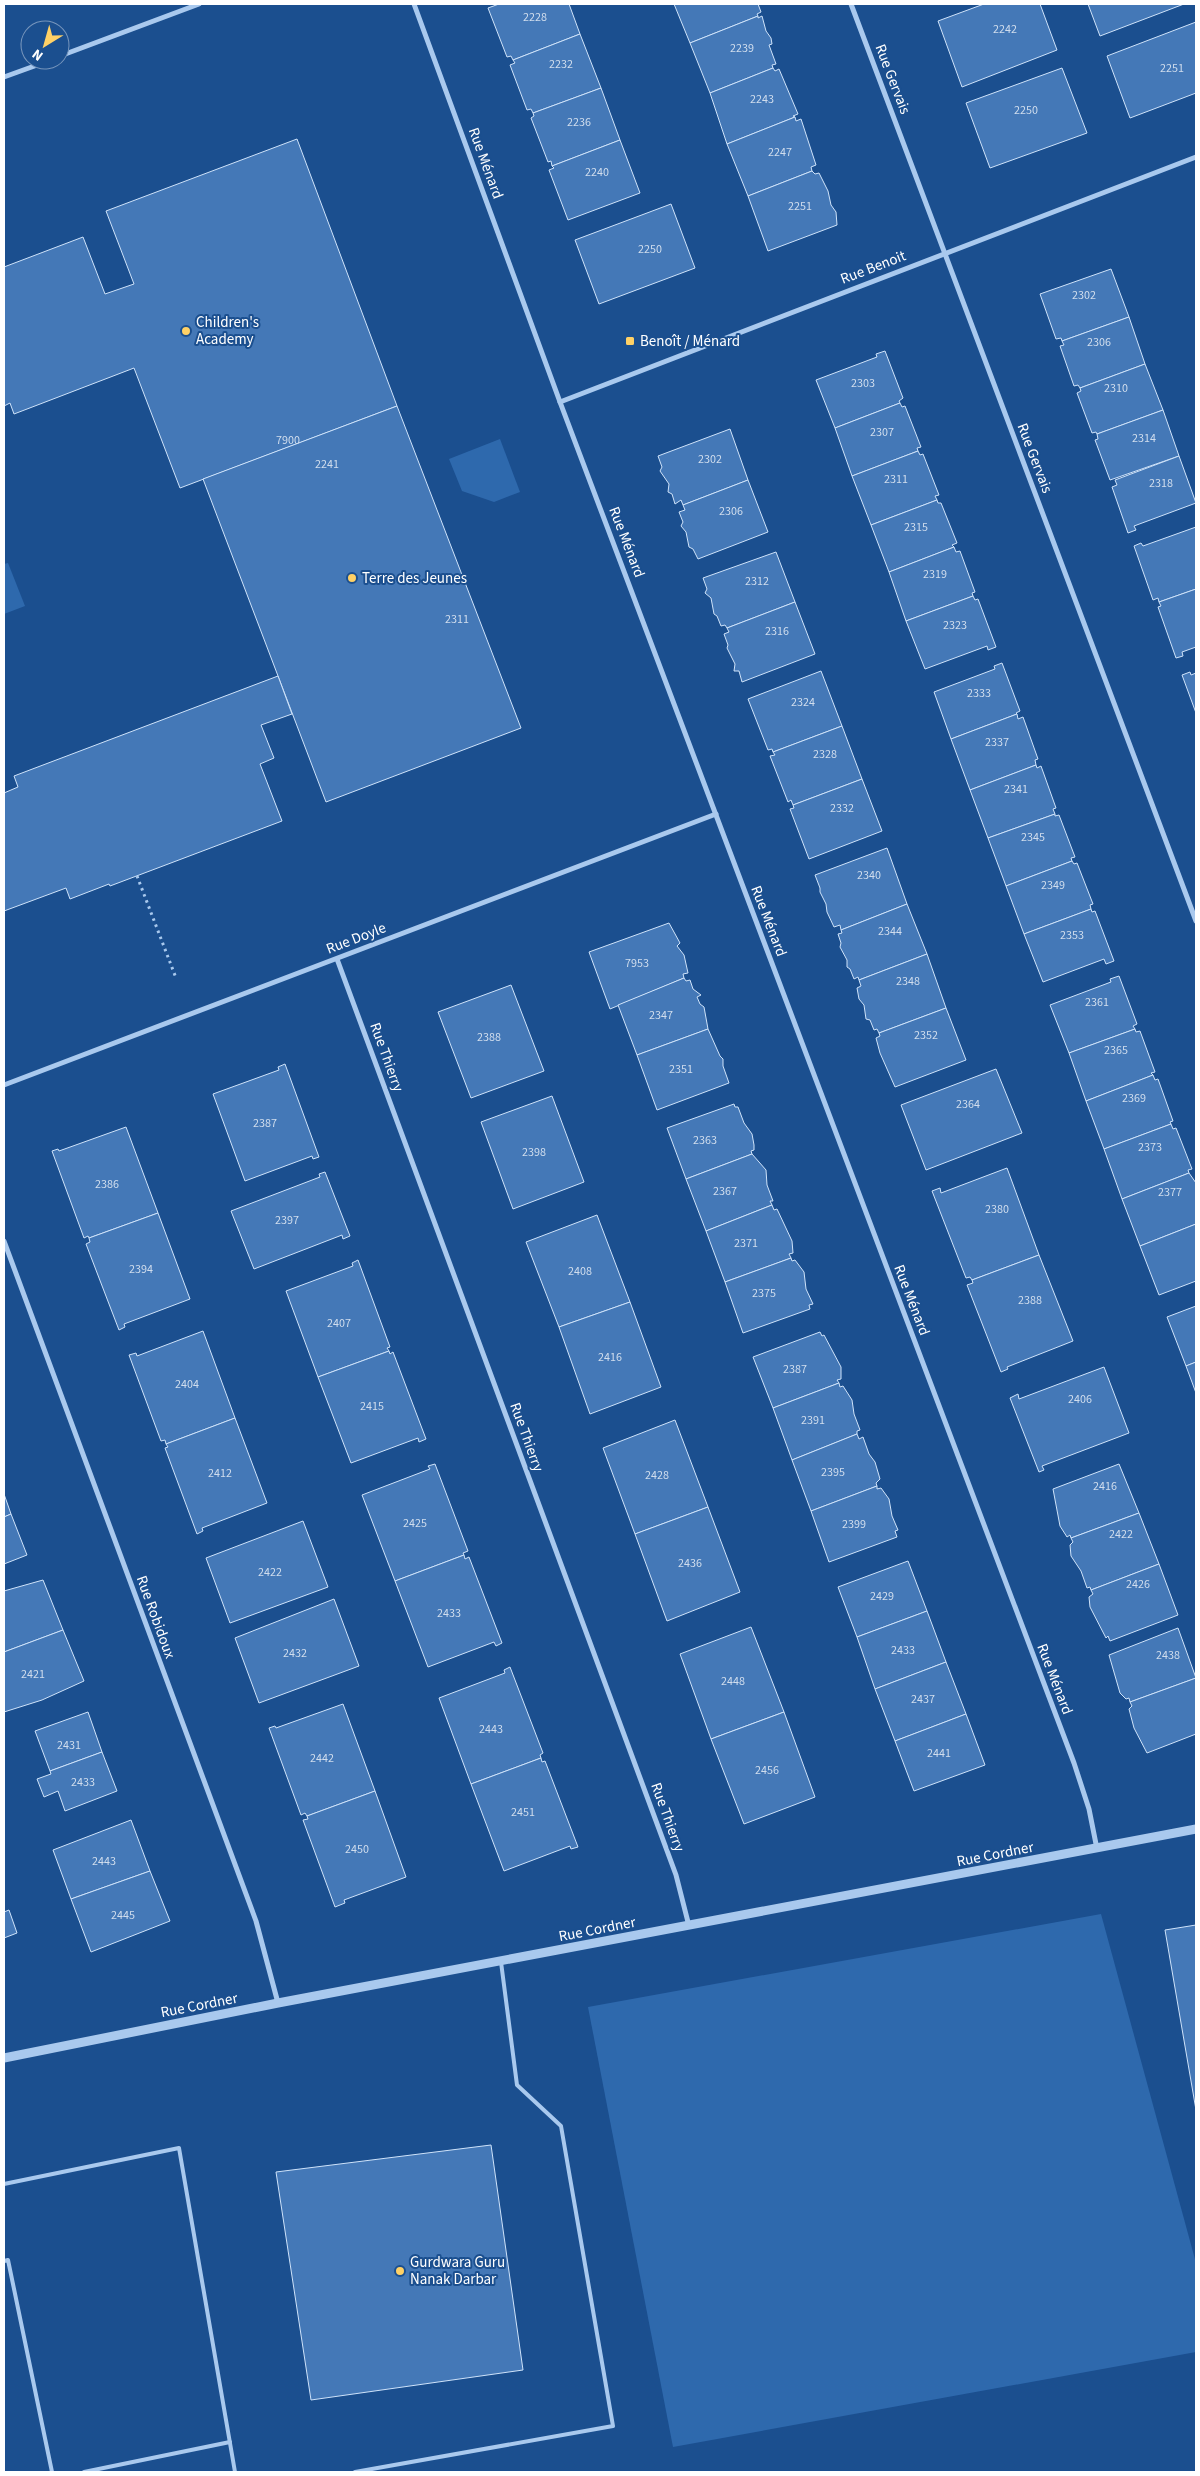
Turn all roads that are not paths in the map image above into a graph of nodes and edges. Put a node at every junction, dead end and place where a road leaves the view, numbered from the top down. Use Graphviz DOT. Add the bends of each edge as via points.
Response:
graph roads {
  1 [pos="200,4"];
  2 [pos="414,4"];
  3 [pos="851,4"];
  4 [pos="70,52"];
  5 [pos="23,70"];
  6 [pos="4,77"];
  7 [pos="1196,157"];
  8 [pos="945,253"];
  9 [pos="560,402"];
  10 [pos="716,814"];
  11 [pos="1196,921"];
  12 [pos="337,959"];
  13 [pos="4,1085"];
  14 [pos="4,1241"];
  15 [pos="1196,1829"];
  16 [pos="1097,1849"];
  17 [pos="689,1926"];
  18 [pos="501,1962"];
  19 [pos="278,2003"];
  20 [pos="4,2058"];
  21 [pos="4,2184"];
  22 [pos="4,2261"];
  23 [pos="230,2442"];
  24 [pos="52,2472"];
  25 [pos="84,2472"];
  26 [pos="235,2472"];
  27 [pos="355,2472"];
  1 -- 4 [label="street"];
  2 -- 9 [label="street, Rue Ménard"];
  3 -- 8 [label="street, Rue Gervais"];
  5 -- 6 [label="street"];
  7 -- 8 [label="street, Rue Benoit"];
  8 -- 9 [label="street, Rue Benoit"];
  8 -- 11 [label="street, Rue Gervais"];
  9 -- 10 [label="street, Rue Ménard"];
  10 -- 12 [label="street, Rue Doyle"];
  10 -- 16 [label="street, Rue Ménard" via="1074,1763 1089,1809"];
  12 -- 13 [label="street, Rue Doyle"];
  12 -- 17 [label="street, Rue Thierry" via="673,1866"];
  14 -- 19 [label="street, Rue Robidoux" via="252,1911 273,1976"];
  15 -- 16 [label="street, Rue Cordner"];
  16 -- 17 [label="street, Rue Cordner"];
  17 -- 18 [label="street, Rue Cordner"];
  18 -- 19 [label="street, Rue Cordner"];
  18 -- 27 [label="lane" via="517,2085 561,2126 613,2426"];
  19 -- 20 [label="street, Rue Cordner"];
  21 -- 23 [label="lane" via="179,2148"];
  22 -- 24 [label="lane" via="8,2260"];
  23 -- 25 [label="lane"];
  23 -- 26 [label="lane"];
}
